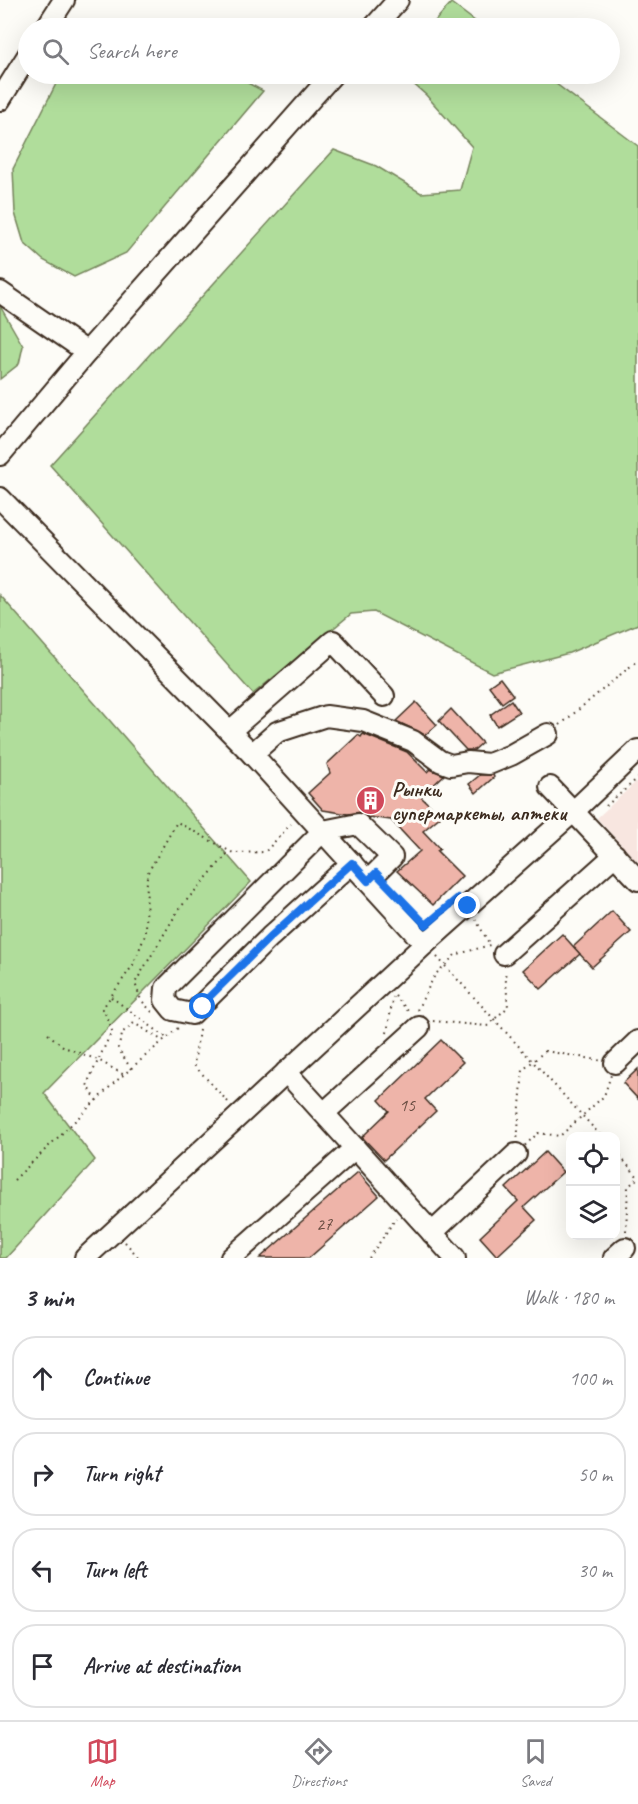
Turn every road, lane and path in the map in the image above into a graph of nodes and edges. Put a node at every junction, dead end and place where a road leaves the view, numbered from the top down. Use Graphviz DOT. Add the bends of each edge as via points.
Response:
graph roads {
  1 [pos="64,0"];
  2 [pos="398,0"];
  3 [pos="52,18"];
  4 [pos="382,18"];
  5 [pos="18,71"];
  6 [pos="324,84"];
  7 [pos="0,100"];
  8 [pos="0,292"];
  9 [pos="87,352"];
  10 [pos="0,454"];
  11 [pos="0,498"];
  12 [pos="638,660"];
  13 [pos="384,696"];
  14 [pos="230,731"];
  15 [pos="548,734"];
  16 [pos="638,750"];
  17 [pos="252,754"];
  18 [pos="638,778"];
  19 [pos="550,786"];
  20 [pos="606,806"];
  21 [pos="574,811"];
  22 [pos="284,816"];
  23 [pos="323,831"];
  24 [pos="230,851"];
  25 [pos="615,855"];
  26 [pos="352,863"];
  27 [pos="638,879"];
  28 [pos="368,881"];
  29 [pos="468,906"];
  30 [pos="425,944"];
  31 [pos="497,950"];
  32 [pos="444,966"];
  33 [pos="111,996"];
  34 [pos="157,1017"];
  35 [pos="494,1020"];
  36 [pos="419,1027"];
  37 [pos="199,1030"];
  38 [pos="48,1034"];
  39 [pos="166,1038"];
  40 [pos="638,1041"];
  41 [pos="163,1042"];
  42 [pos="98,1060"];
  43 [pos="382,1061"];
  44 [pos="532,1062"];
  45 [pos="615,1063"];
  46 [pos="131,1069"];
  47 [pos="286,1072"];
  48 [pos="123,1075"];
  49 [pos="97,1101"];
  50 [pos="234,1107"];
  51 [pos="324,1113"];
  52 [pos="582,1116"];
  53 [pos="596,1132"];
  54 [pos="355,1148"];
  55 [pos="516,1154"];
  56 [pos="620,1157"];
  57 [pos="638,1177"];
  58 [pos="406,1204"];
  59 [pos="115,1231"];
  60 [pos="432,1233"];
  61 [pos="619,1253"];
  62 [pos="85,1258"];
  63 [pos="139,1258"];
  64 [pos="231,1258"];
  65 [pos="369,1258"];
  66 [pos="455,1258"];
  1 -- 3 [label="street"];
  2 -- 4 [label="street"];
  5 -- 7 [label="street"];
  6 -- 9 [label="street"];
  8 -- 9 [label="street"];
  9 -- 10 [label="street"];
  11 -- 14 [label="street"];
  12 -- 15 [label="path"];
  13 -- 14 [label="street" via="333,641"];
  14 -- 17 [label="street"];
  15 -- 17 [label="street" via="489,764 451,765 413,741 373,725 326,716 277,732"];
  16 -- 21 [label="street"];
  17 -- 23 [label="street"];
  18 -- 20 [label="path"];
  19 -- 21 [label="street"];
  21 -- 25 [label="street"];
  21 -- 29 [label="street"];
  22 -- 24 [label="path" via="292,825 265,852"];
  23 -- 26 [label="street"];
  23 -- 26 [label="street" via="166,988 165,1000 173,1010 192,1014"];
  23 -- 28 [label="street" via="358,824 392,857"];
  24 -- 33 [label="path" via="177,822 147,874 146,933 134,965"];
  24 -- 34 [label="path" via="179,909 135,983 141,1000"];
  25 -- 27 [label="street"];
  25 -- 31 [label="street"];
  26 -- 28 [label="street"];
  28 -- 30 [label="street"];
  29 -- 30 [label="street"];
  29 -- 31 [label="path"];
  30 -- 32 [label="path"];
  30 -- 47 [label="street"];
  31 -- 32 [label="path" via="455,955"];
  31 -- 35 [label="path" via="508,1007"];
  32 -- 35 [label="path"];
  32 -- 43 [label="path" via="435,975 414,1017 393,994"];
  33 -- 39 [label="path"];
  33 -- 42 [label="path" via="102,1009 112,1031"];
  35 -- 36 [label="path" via="487,1026 435,1020"];
  35 -- 44 [label="path"];
  36 -- 43 [label="street"];
  37 -- 50 [label="path" via="194,1065"];
  38 -- 42 [label="path" via="64,1047"];
  40 -- 45 [label="street"];
  41 -- 46 [label="path" via="134,1023 123,1032 118,1048"];
  42 -- 48 [label="path"];
  42 -- 49 [label="path" via="87,1084"];
  43 -- 51 [label="street"];
  44 -- 45 [label="path" via="545,1051"];
  44 -- 52 [label="path"];
  44 -- 55 [label="path" via="523,1070"];
  45 -- 52 [label="path" via="604,1095"];
  47 -- 51 [label="street"];
  47 -- 59 [label="street"];
  51 -- 54 [label="street"];
  52 -- 53 [label="path"];
  52 -- 55 [label="path" via="560,1136 538,1133"];
  54 -- 58 [label="street"];
  54 -- 64 [label="street"];
  55 -- 60 [label="street"];
  56 -- 57 [label="path"];
  57 -- 61 [label="path" via="628,1187"];
  58 -- 60 [label="street"];
  58 -- 65 [label="path"];
  59 -- 62 [label="street"];
  59 -- 63 [label="path"];
  60 -- 66 [label="street"];
}
